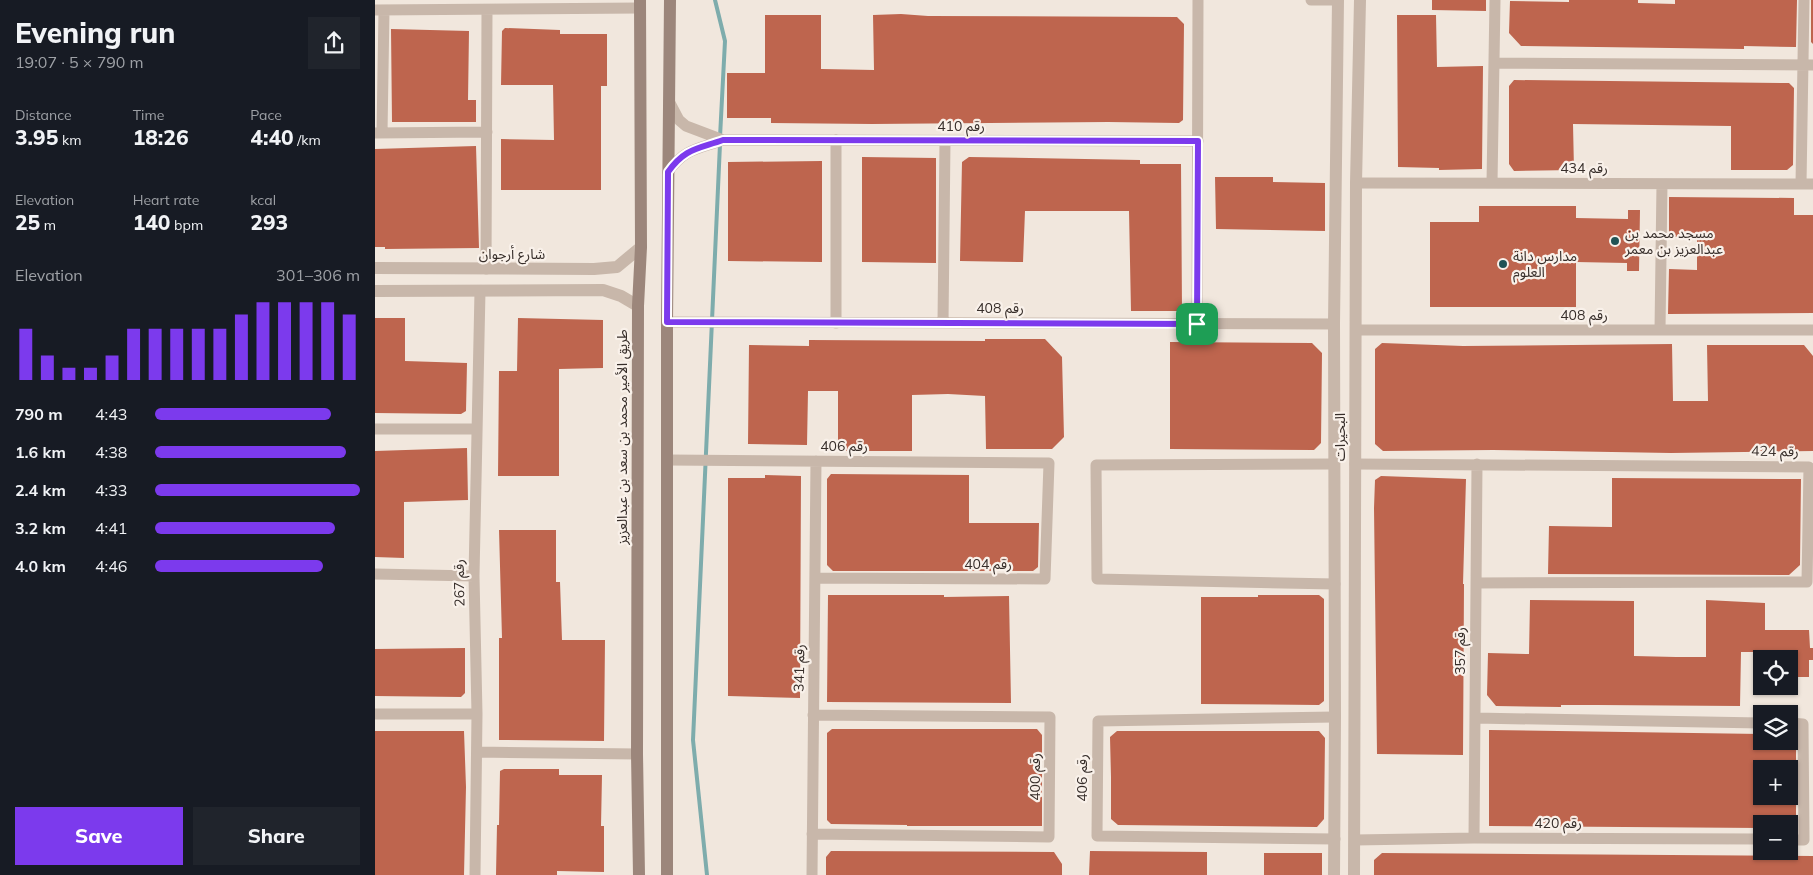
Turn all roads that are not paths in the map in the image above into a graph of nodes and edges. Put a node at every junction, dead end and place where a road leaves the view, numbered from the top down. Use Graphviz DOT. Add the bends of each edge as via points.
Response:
graph roads {
  1 [pos="670,0"];
  2 [pos="1198,0"];
  3 [pos="1311,0"];
  4 [pos="1338,0"];
  5 [pos="1360,0"];
  6 [pos="1495,0"];
  7 [pos="1804,0"];
  8 [pos="640,4"];
  9 [pos="379,10"];
  10 [pos="487,10"];
  11 [pos="1495,63"];
  12 [pos="1808,65"];
  13 [pos="669,100"];
  14 [pos="487,132"];
  15 [pos="378,133"];
  16 [pos="723,140"];
  17 [pos="836,140"];
  18 [pos="945,141"];
  19 [pos="1198,141"];
  20 [pos="668,172"];
  21 [pos="1335,178"];
  22 [pos="1356,181"];
  23 [pos="1493,183"];
  24 [pos="1662,184"];
  25 [pos="1801,184"];
  26 [pos="1813,184"];
  27 [pos="641,247"];
  28 [pos="375,268"];
  29 [pos="486,269"];
  30 [pos="594,269"];
  31 [pos="593,290"];
  32 [pos="375,291"];
  33 [pos="480,291"];
  34 [pos="638,306"];
  35 [pos="667,322"];
  36 [pos="836,322"];
  37 [pos="943,323"];
  38 [pos="1197,324"];
  39 [pos="1334,324"];
  40 [pos="1356,330"];
  41 [pos="1660,330"];
  42 [pos="1813,330"];
  43 [pos="476,428"];
  44 [pos="375,429"];
  45 [pos="668,460"];
  46 [pos="816,461"];
  47 [pos="1049,463"];
  48 [pos="1333,464"];
  49 [pos="1355,464"];
  50 [pos="1477,464"];
  51 [pos="375,574"];
  52 [pos="473,576"];
  53 [pos="815,578"];
  54 [pos="1476,583"];
  55 [pos="1335,584"];
  56 [pos="375,714"];
  57 [pos="477,714"];
  58 [pos="813,715"];
  59 [pos="1335,717"];
  60 [pos="1475,718"];
  61 [pos="1753,723"];
  62 [pos="1798,724"];
  63 [pos="477,752"];
  64 [pos="637,754"];
  65 [pos="812,834"];
  66 [pos="1474,838"];
  67 [pos="1335,839"];
  68 [pos="1753,839"];
  69 [pos="1355,840"];
  70 [pos="1798,840"];
  71 [pos="475,875"];
  72 [pos="639,875"];
  73 [pos="667,875"];
  74 [pos="812,875"];
  75 [pos="1334,875"];
  76 [pos="1355,875"];
  1 -- 13 [label="main road"];
  2 -- 19 [label="street"];
  3 -- 4 [label="street"];
  4 -- 21 [label="street, البحيرات"];
  5 -- 22 [label="street, البحيرات"];
  6 -- 11 [label="street"];
  7 -- 12 [label="street"];
  8 -- 10 [label="street"];
  8 -- 27 [label="main road, طريق الأمير محمد بن سعد بن عبدالعزيز"];
  9 -- 10 [label="street"];
  9 -- 15 [label="street"];
  10 -- 14 [label="street"];
  11 -- 12 [label="street"];
  11 -- 23 [label="street"];
  12 -- 25 [label="street"];
  13 -- 16 [label="street" via="679,120 686,126"];
  13 -- 20 [label="main road"];
  14 -- 15 [label="street"];
  14 -- 29 [label="street"];
  16 -- 17 [label="street, رقم 410"];
  16 -- 20 [label="street" via="690,150 675,161"];
  17 -- 18 [label="street, رقم 410"];
  17 -- 36 [label="street"];
  18 -- 19 [label="street, رقم 410"];
  18 -- 37 [label="street"];
  19 -- 38 [label="street"];
  20 -- 35 [label="main road"];
  21 -- 22 [label="street"];
  21 -- 39 [label="street, البحيرات"];
  22 -- 23 [label="street, رقم 434"];
  22 -- 40 [label="street, البحيرات"];
  23 -- 24 [label="street, رقم 434"];
  24 -- 25 [label="street, رقم 434"];
  24 -- 41 [label="street"];
  25 -- 26 [label="street, رقم 434"];
  27 -- 30 [label="street, شارع أرجوان" via="617,267"];
  27 -- 34 [label="main road, طريق الأمير محمد بن سعد بن عبدالعزيز"];
  28 -- 29 [label="street, شارع أرجوان"];
  29 -- 30 [label="street, شارع أرجوان"];
  30 -- 31 [label="street"];
  31 -- 33 [label="street"];
  31 -- 34 [label="street" via="621,296"];
  32 -- 33 [label="street"];
  33 -- 43 [label="street, رقم 267"];
  34 -- 64 [label="main road, طريق الأمير محمد بن سعد بن عبدالعزيز"];
  35 -- 36 [label="street, رقم 408"];
  35 -- 45 [label="main road"];
  36 -- 37 [label="street, رقم 408"];
  37 -- 38 [label="street, رقم 408"];
  38 -- 39 [label="street, رقم 408"];
  39 -- 48 [label="street, البحيرات"];
  40 -- 41 [label="street, رقم 408"];
  40 -- 49 [label="street, البحيرات"];
  41 -- 42 [label="street, رقم 408"];
  43 -- 44 [label="street"];
  43 -- 52 [label="street, رقم 267"];
  45 -- 46 [label="street, رقم 406"];
  45 -- 73 [label="main road"];
  46 -- 47 [label="street, رقم 406"];
  46 -- 53 [label="street, رقم 341"];
  47 -- 53 [label="street, رقم 404" via="1045,579"];
  48 -- 55 [label="street, البحيرات"];
  48 -- 55 [label="street" via="1096,465 1097,579"];
  49 -- 50 [label="street, رقم 424"];
  49 -- 69 [label="street, البحيرات"];
  50 -- 54 [label="street, رقم 357"];
  50 -- 54 [label="street, رقم 424" via="1809,467 1807,582"];
  51 -- 52 [label="street"];
  52 -- 57 [label="street, رقم 267"];
  53 -- 58 [label="street, رقم 341"];
  54 -- 60 [label="street, رقم 357"];
  55 -- 59 [label="street, البحيرات"];
  56 -- 57 [label="street"];
  57 -- 63 [label="street, رقم 267"];
  58 -- 65 [label="street, رقم 341"];
  58 -- 65 [label="street, رقم 400" via="1050,717 1049,838"];
  59 -- 67 [label="street, البحيرات"];
  59 -- 67 [label="street, رقم 406" via="1097,721 1097,836"];
  60 -- 61 [label="street"];
  60 -- 66 [label="street, رقم 357"];
  62 -- 70 [label="street" via="1803,724 1804,840"];
  63 -- 64 [label="street"];
  63 -- 71 [label="street, رقم 267"];
  64 -- 72 [label="main road, طريق الأمير محمد بن سعد بن عبدالعزيز"];
  65 -- 74 [label="street, رقم 341"];
  66 -- 68 [label="street, رقم 420"];
  66 -- 69 [label="street, رقم 420"];
  67 -- 75 [label="street, البحيرات"];
  69 -- 76 [label="street, البحيرات"];
}
